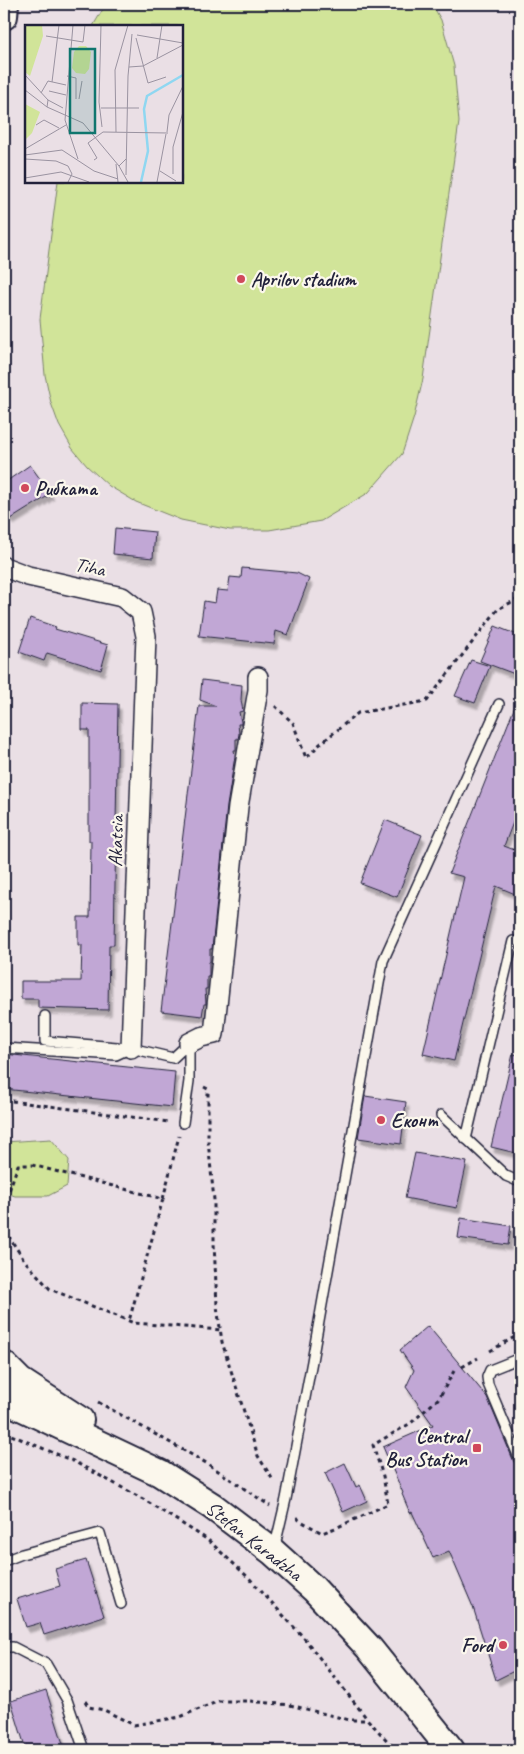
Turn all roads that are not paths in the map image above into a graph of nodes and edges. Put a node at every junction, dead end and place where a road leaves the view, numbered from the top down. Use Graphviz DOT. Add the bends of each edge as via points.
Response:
graph roads {
  1 [pos="5,4"];
  2 [pos="4,16"];
  3 [pos="4,567"];
  4 [pos="146,636"];
  5 [pos="258,684"];
  6 [pos="499,704"];
  7 [pos="512,941"];
  8 [pos="45,1016"];
  9 [pos="189,1043"];
  10 [pos="4,1048"];
  11 [pos="131,1048"];
  12 [pos="441,1115"];
  13 [pos="183,1124"];
  14 [pos="466,1139"];
  15 [pos="520,1182"];
  16 [pos="520,1358"];
  17 [pos="4,1365"];
  18 [pos="4,1399"];
  19 [pos="520,1460"];
  20 [pos="160,1473"];
  21 [pos="273,1552"];
  22 [pos="4,1561"];
  23 [pos="121,1604"];
  24 [pos="4,1647"];
  25 [pos="84,1750"];
  26 [pos="451,1750"];
  1 -- 2 [label="main road"];
  3 -- 4 [label="street, Tiha" via="37,578 122,597 140,612"];
  4 -- 11 [label="street, Akatsia"];
  5 -- 9 [label="street" via="238,807 214,1034"];
  6 -- 21 [label="lane" via="383,960 312,1361"];
  7 -- 14 [label="lane"];
  8 -- 11 [label="lane" via="45,1042"];
  9 -- 11 [label="lane" via="173,1058"];
  9 -- 13 [label="lane" via="189,1081"];
  10 -- 11 [label="lane" via="116,1055"];
  12 -- 14 [label="lane"];
  14 -- 15 [label="lane" via="506,1176"];
  16 -- 19 [label="lane" via="490,1370 486,1377"];
  17 -- 20 [label="main road" via="20,1381"];
  18 -- 20 [label="main road, Stefan Karadzha"];
  20 -- 21 [label="main road, Stefan Karadzha" via="212,1506"];
  21 -- 26 [label="main road, Stefan Karadzha" via="314,1589 369,1648"];
  22 -- 23 [label="lane" via="100,1533"];
  24 -- 25 [label="lane" via="12,1647 46,1664 67,1700"];
}
